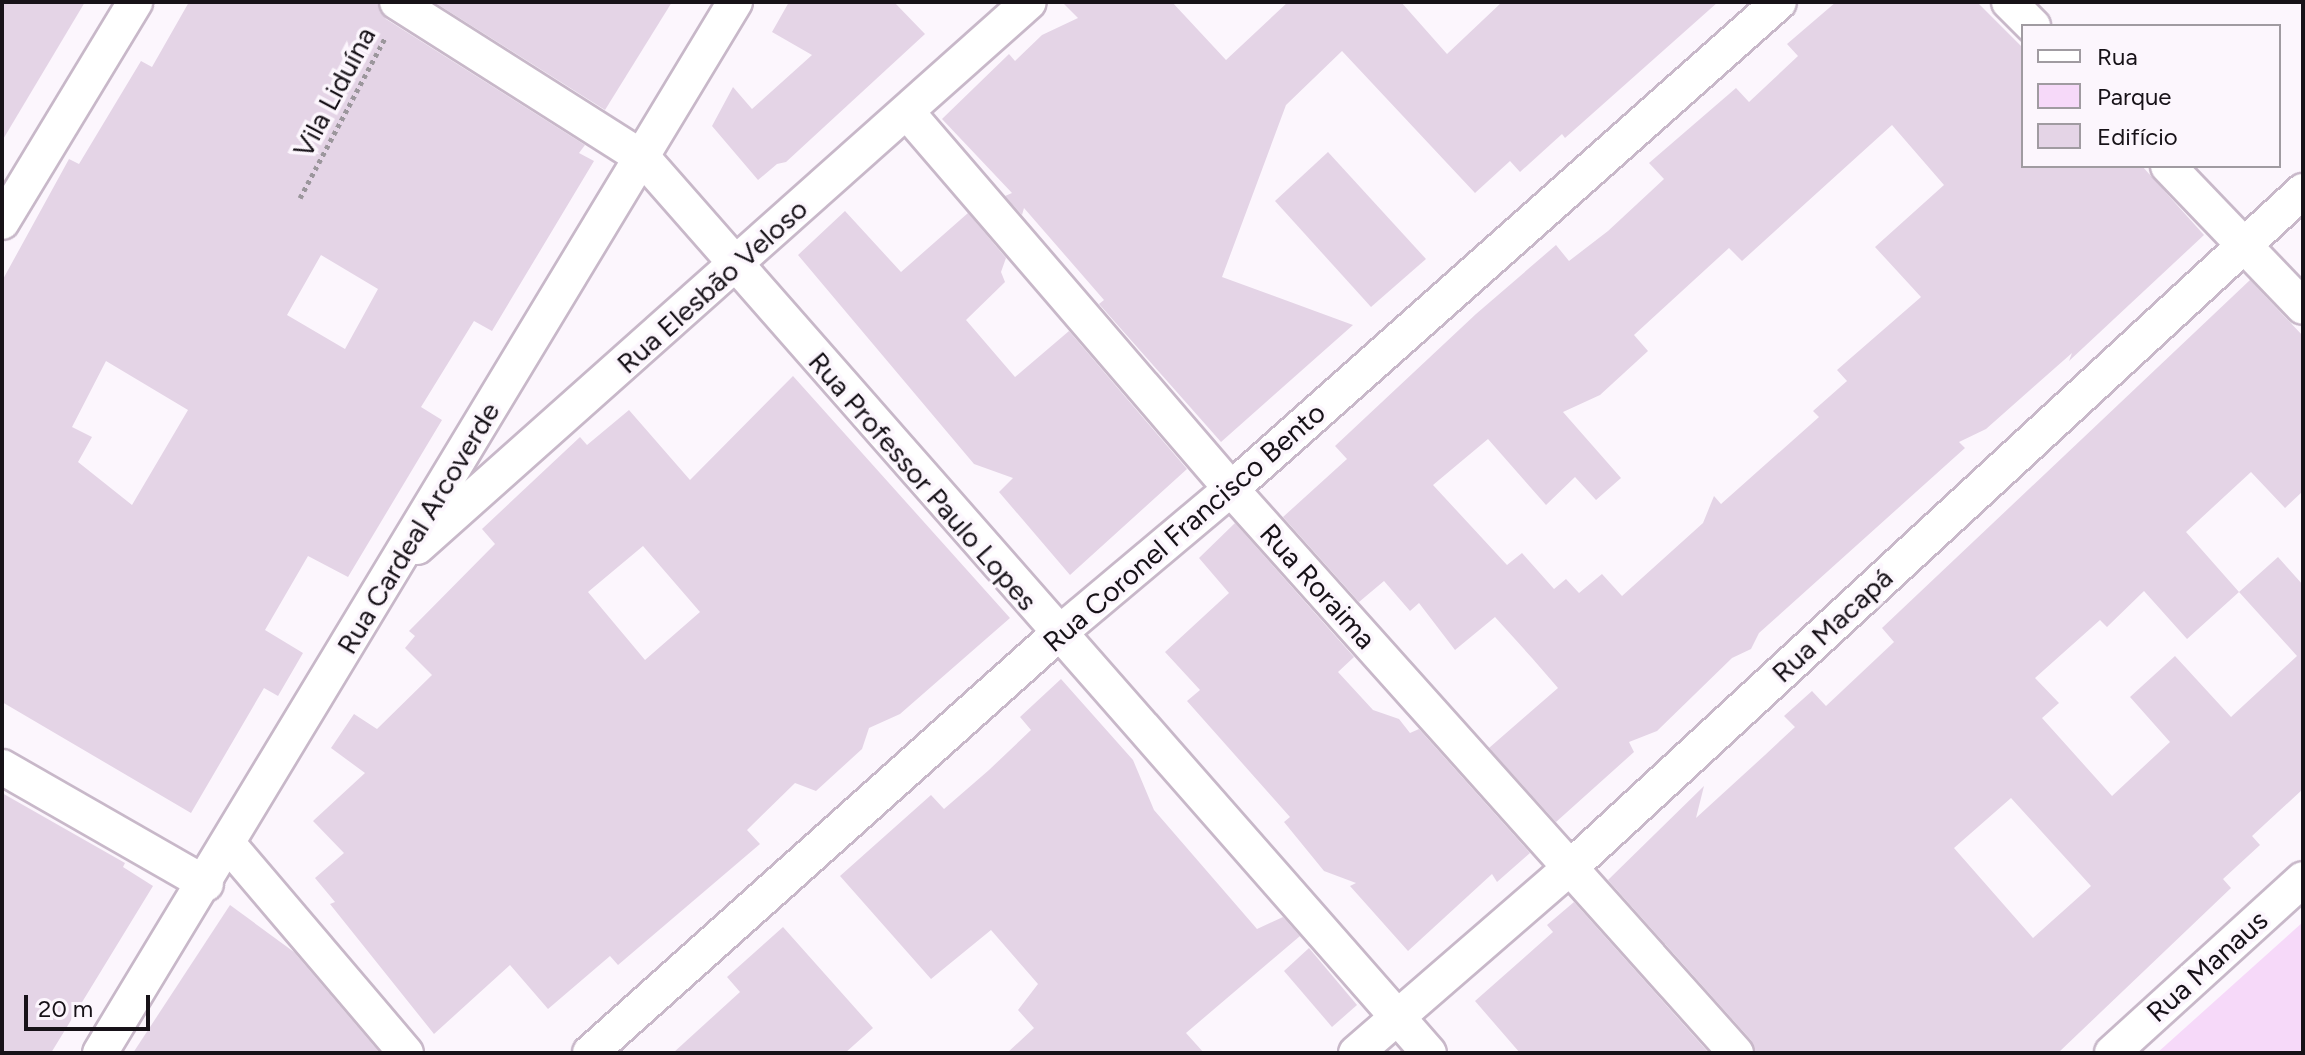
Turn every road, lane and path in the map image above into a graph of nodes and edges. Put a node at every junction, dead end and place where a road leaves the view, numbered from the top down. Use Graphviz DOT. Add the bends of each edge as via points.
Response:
graph roads {
  1 [pos="135,2"];
  2 [pos="735,2"];
  3 [pos="1029,2"];
  4 [pos="1779,2"];
  5 [pos="2009,2"];
  6 [pos="400,4"];
  7 [pos="2031,24"];
  8 [pos="907,112"];
  9 [pos="643,158"];
  10 [pos="2170,168"];
  11 [pos="2303,191"];
  12 [pos="300,198"];
  13 [pos="2,222"];
  14 [pos="2244,245"];
  15 [pos="734,267"];
  16 [pos="2303,307"];
  17 [pos="1231,489"];
  18 [pos="393,569"];
  19 [pos="1058,634"];
  20 [pos="2,767"];
  21 [pos="229,845"];
  22 [pos="1572,866"];
  23 [pos="2303,879"];
  24 [pos="206,884"];
  25 [pos="1397,1017"];
  26 [pos="100,1053"];
  27 [pos="406,1053"];
  28 [pos="590,1053"];
  29 [pos="1356,1053"];
  30 [pos="1429,1053"];
  31 [pos="1736,1053"];
  32 [pos="2112,1053"];
  1 -- 13 [label="street"];
  2 -- 9 [label="street, Rua Cardeal Arcoverde"];
  3 -- 8 [label="street, Rua Elesbão Veloso"];
  4 -- 17 [label="street, Rua Coronel Francisco Bento"];
  5 -- 7 [label="street"];
  6 -- 9 [label="street, Rua Professor Paulo Lopes"];
  6 -- 12 [label="path, Vila Liduína"];
  8 -- 15 [label="street, Rua Elesbão Veloso"];
  8 -- 17 [label="street, Rua Roraima"];
  9 -- 15 [label="street, Rua Professor Paulo Lopes"];
  9 -- 18 [label="street, Rua Cardeal Arcoverde"];
  10 -- 14 [label="street"];
  11 -- 14 [label="street, Rua Macapá"];
  14 -- 16 [label="street"];
  14 -- 22 [label="street, Rua Macapá"];
  15 -- 18 [label="street, Rua Elesbão Veloso"];
  15 -- 19 [label="street, Rua Professor Paulo Lopes"];
  17 -- 19 [label="street, Rua Coronel Francisco Bento"];
  17 -- 22 [label="street, Rua Roraima"];
  18 -- 21 [label="street, Rua Cardeal Arcoverde"];
  19 -- 25 [label="street, Rua Professor Paulo Lopes"];
  19 -- 28 [label="street, Rua Coronel Francisco Bento"];
  20 -- 24 [label="street"];
  21 -- 24 [label="street, Rua Cardeal Arcoverde"];
  21 -- 27 [label="street"];
  22 -- 25 [label="street, Rua Macapá"];
  22 -- 31 [label="street, Rua Roraima"];
  23 -- 32 [label="street, Rua Manaus"];
  24 -- 26 [label="street, Rua Cardeal Arcoverde"];
  25 -- 29 [label="street, Rua Macapá"];
  25 -- 30 [label="street, Rua Professor Paulo Lopes"];
}
